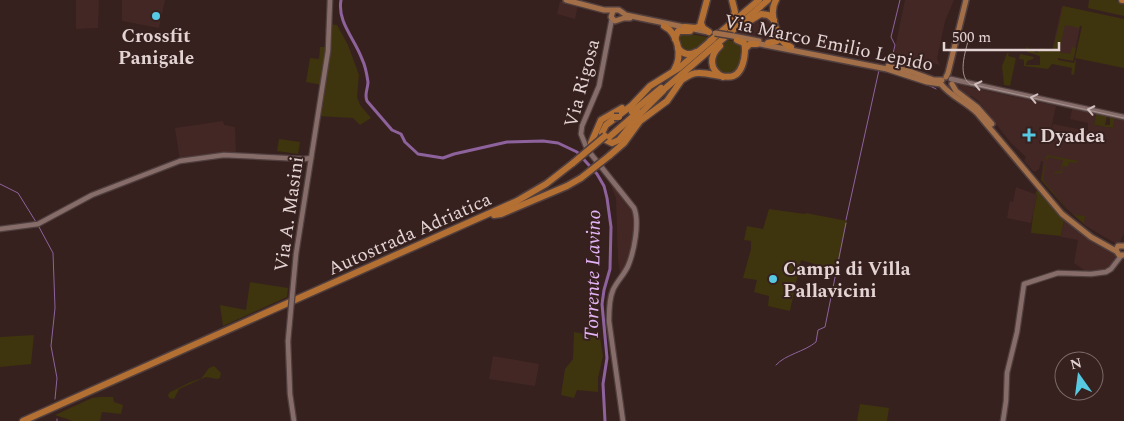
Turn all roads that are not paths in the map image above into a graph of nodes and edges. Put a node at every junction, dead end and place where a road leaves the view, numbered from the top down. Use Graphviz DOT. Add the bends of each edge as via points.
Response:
graph roads {
  1 [pos="330,0"];
  2 [pos="566,0"];
  3 [pos="707,0"];
  4 [pos="732,0"];
  5 [pos="759,0"];
  6 [pos="763,0"];
  7 [pos="768,0"];
  8 [pos="774,0"];
  9 [pos="966,0"];
  10 [pos="616,16"];
  11 [pos="774,20"];
  12 [pos="701,23"];
  13 [pos="664,26"];
  14 [pos="688,29"];
  15 [pos="778,31"];
  16 [pos="715,34"];
  17 [pos="732,38"];
  18 [pos="674,39"];
  19 [pos="768,43"];
  20 [pos="757,44"];
  21 [pos="791,47"];
  22 [pos="678,48"];
  23 [pos="746,48"];
  24 [pos="684,68"];
  25 [pos="668,75"];
  26 [pos="723,77"];
  27 [pos="680,81"];
  28 [pos="945,83"];
  29 [pos="663,91"];
  30 [pos="638,99"];
  31 [pos="1124,117"];
  32 [pos="640,121"];
  33 [pos="606,137"];
  34 [pos="310,160"];
  35 [pos="574,164"];
  36 [pos="494,215"];
  37 [pos="0,229"];
  38 [pos="1121,252"];
  39 [pos="23,421"];
  40 [pos="32,421"];
  41 [pos="294,421"];
  42 [pos="622,421"];
  43 [pos="1003,421"];
  1 -- 34 [label="street, Via A. Masini" via="328,51"];
  2 -- 10 [label="main road, Via Marco Emilio Lepido"];
  3 -- 12 [label="highway"];
  4 -- 16 [label="highway" via="735,15"];
  5 -- 16 [label="highway"];
  6 -- 24 [label="highway, Autostrada Adriatica"];
  7 -- 29 [label="highway, Autostrada Adriatica"];
  8 -- 11 [label="highway"];
  8 -- 17 [label="highway"];
  9 -- 28 [label="main road"];
  10 -- 13 [label="main road, Via Marco Emilio Lepido"];
  10 -- 14 [label="main road, Via Marco Emilio Lepido" via="631,16"];
  10 -- 42 [label="street, Via Rigosa" via="599,86 581,134 587,148 634,208 637,220 631,257 612,292 609,309"];
  11 -- 15 [label="highway"];
  11 -- 17 [label="highway" via="768,15 759,15"];
  12 -- 14 [label="highway" via="697,28"];
  12 -- 16 [label="highway" via="703,28"];
  13 -- 14 [label="main road, Via Marco Emilio Lepido"];
  13 -- 18 [label="highway" via="671,30"];
  14 -- 16 [label="main road, Via Marco Emilio Lepido"];
  14 -- 18 [label="highway" via="678,31"];
  15 -- 19 [label="highway" via="777,41"];
  15 -- 21 [label="highway" via="782,42"];
  16 -- 17 [label="main road, Via Marco Emilio Lepido, bridge"];
  16 -- 22 [label="highway" via="692,54 683,53"];
  16 -- 25 [label="highway"];
  17 -- 19 [label="main road, Via Marco Emilio Lepido"];
  17 -- 20 [label="main road, Via Marco Emilio Lepido"];
  17 -- 23 [label="highway" via="744,43"];
  17 -- 26 [label="highway" via="716,50 712,59 714,69"];
  17 -- 27 [label="highway"];
  18 -- 22 [label="highway"];
  19 -- 21 [label="main road, Via Marco Emilio Lepido"];
  20 -- 23 [label="highway"];
  20 -- 28 [label="main road, Via Marco Emilio Lepido" via="887,68 927,82"];
  21 -- 28 [label="main road, Via Marco Emilio Lepido" via="900,68"];
  22 -- 25 [label="highway" via="678,62"];
  23 -- 26 [label="highway" via="740,70 733,76"];
  24 -- 32 [label="highway" via="623,116 603,122 600,130 603,141 610,145 620,142"];
  24 -- 33 [label="highway, Autostrada Adriatica"];
  25 -- 30 [label="highway" via="650,86"];
  26 -- 27 [label="highway" via="695,73"];
  27 -- 32 [label="highway" via="670,98"];
  31 -- 28 [label="street, Via Marco Emilio Lepido, one-way"];
  28 -- 38 [label="main road" via="981,111 1063,210"];
  29 -- 30 [label="highway" via="619,140 608,142 602,135 604,127"];
  29 -- 33 [label="highway, Autostrada Adriatica"];
  30 -- 35 [label="highway, bridge" via="601,120 591,143"];
  32 -- 36 [label="highway, bridge" via="624,143 580,178 559,190"];
  33 -- 35 [label="highway, Autostrada Adriatica, bridge"];
  34 -- 37 [label="street" via="224,155 180,161 92,195 38,224"];
  34 -- 41 [label="street, Via A. Masini, bridge" via="288,340 290,401"];
  35 -- 36 [label="highway, Autostrada Adriatica" via="538,193"];
  35 -- 39 [label="highway, Autostrada Adriatica" via="517,201"];
  36 -- 40 [label="highway, Autostrada Adriatica"];
  38 -- 43 [label="street" via="1106,272 1058,273 1024,284 1018,332 1007,373"];
}
